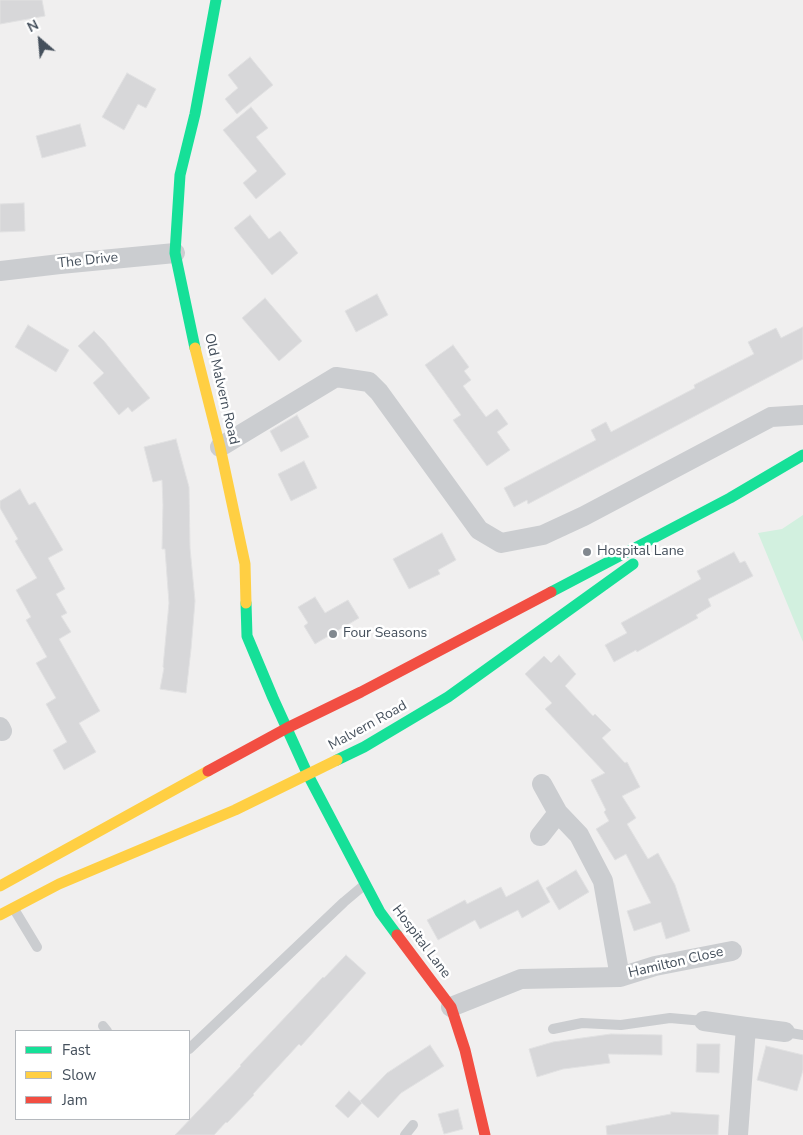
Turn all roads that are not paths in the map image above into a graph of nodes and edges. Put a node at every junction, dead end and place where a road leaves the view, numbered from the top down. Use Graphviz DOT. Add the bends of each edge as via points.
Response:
graph roads {
  1 [pos="216,0"];
  2 [pos="175,253"];
  3 [pos="0,271"];
  4 [pos="803,415"];
  5 [pos="220,446"];
  6 [pos="803,455"];
  7 [pos="716,505"];
  8 [pos="287,728"];
  9 [pos="308,775"];
  10 [pos="542,784"];
  11 [pos="558,814"];
  12 [pos="540,836"];
  13 [pos="365,884"];
  14 [pos="0,886"];
  15 [pos="0,905"];
  16 [pos="13,908"];
  17 [pos="0,914"];
  18 [pos="37,947"];
  19 [pos="732,950"];
  20 [pos="620,977"];
  21 [pos="451,1007"];
  22 [pos="704,1021"];
  23 [pos="746,1028"];
  24 [pos="553,1029"];
  25 [pos="794,1033"];
  26 [pos="190,1048"];
  27 [pos="413,1125"];
  28 [pos="405,1135"];
  29 [pos="485,1135"];
  30 [pos="738,1135"];
  1 -- 2 [label="main road, Old Malvern Road" via="195,114 180,174"];
  2 -- 3 [label="street, The Drive"];
  2 -- 5 [label="main road, Old Malvern Road"];
  4 -- 5 [label="street" via="770,417 584,516 543,535 501,543 479,530 369,382 336,377"];
  5 -- 8 [label="main road, Old Malvern Road" via="244,564 247,636"];
  6 -- 7 [label="main road, Malvern Road"];
  7 -- 8 [label="main road, Malvern Road"];
  7 -- 9 [label="main road, Malvern Road" via="448,697 364,747"];
  8 -- 9 [label="main road, Old Malvern Road"];
  8 -- 14 [label="main road, Malvern Road"];
  9 -- 13 [label="main road, Hospital Lane"];
  9 -- 16 [label="main road, Malvern Road" via="59,884"];
  10 -- 11 [label="street, Hamilton Close"];
  11 -- 12 [label="street"];
  11 -- 20 [label="street, Hamilton Close" via="579,835 603,880"];
  13 -- 21 [label="main road, Hospital Lane" via="380,912"];
  13 -- 26 [label="lane"];
  15 -- 16 [label="lane"];
  16 -- 17 [label="main road, Malvern Road"];
  16 -- 18 [label="lane"];
  19 -- 20 [label="street, Hamilton Close"];
  20 -- 21 [label="street, Hamilton Close" via="521,978"];
  21 -- 29 [label="main road, Hospital Lane"];
  22 -- 23 [label="street"];
  22 -- 24 [label="lane" via="670,1018"];
  23 -- 25 [label="street"];
  23 -- 30 [label="street"];
  27 -- 28 [label="lane"];
}
